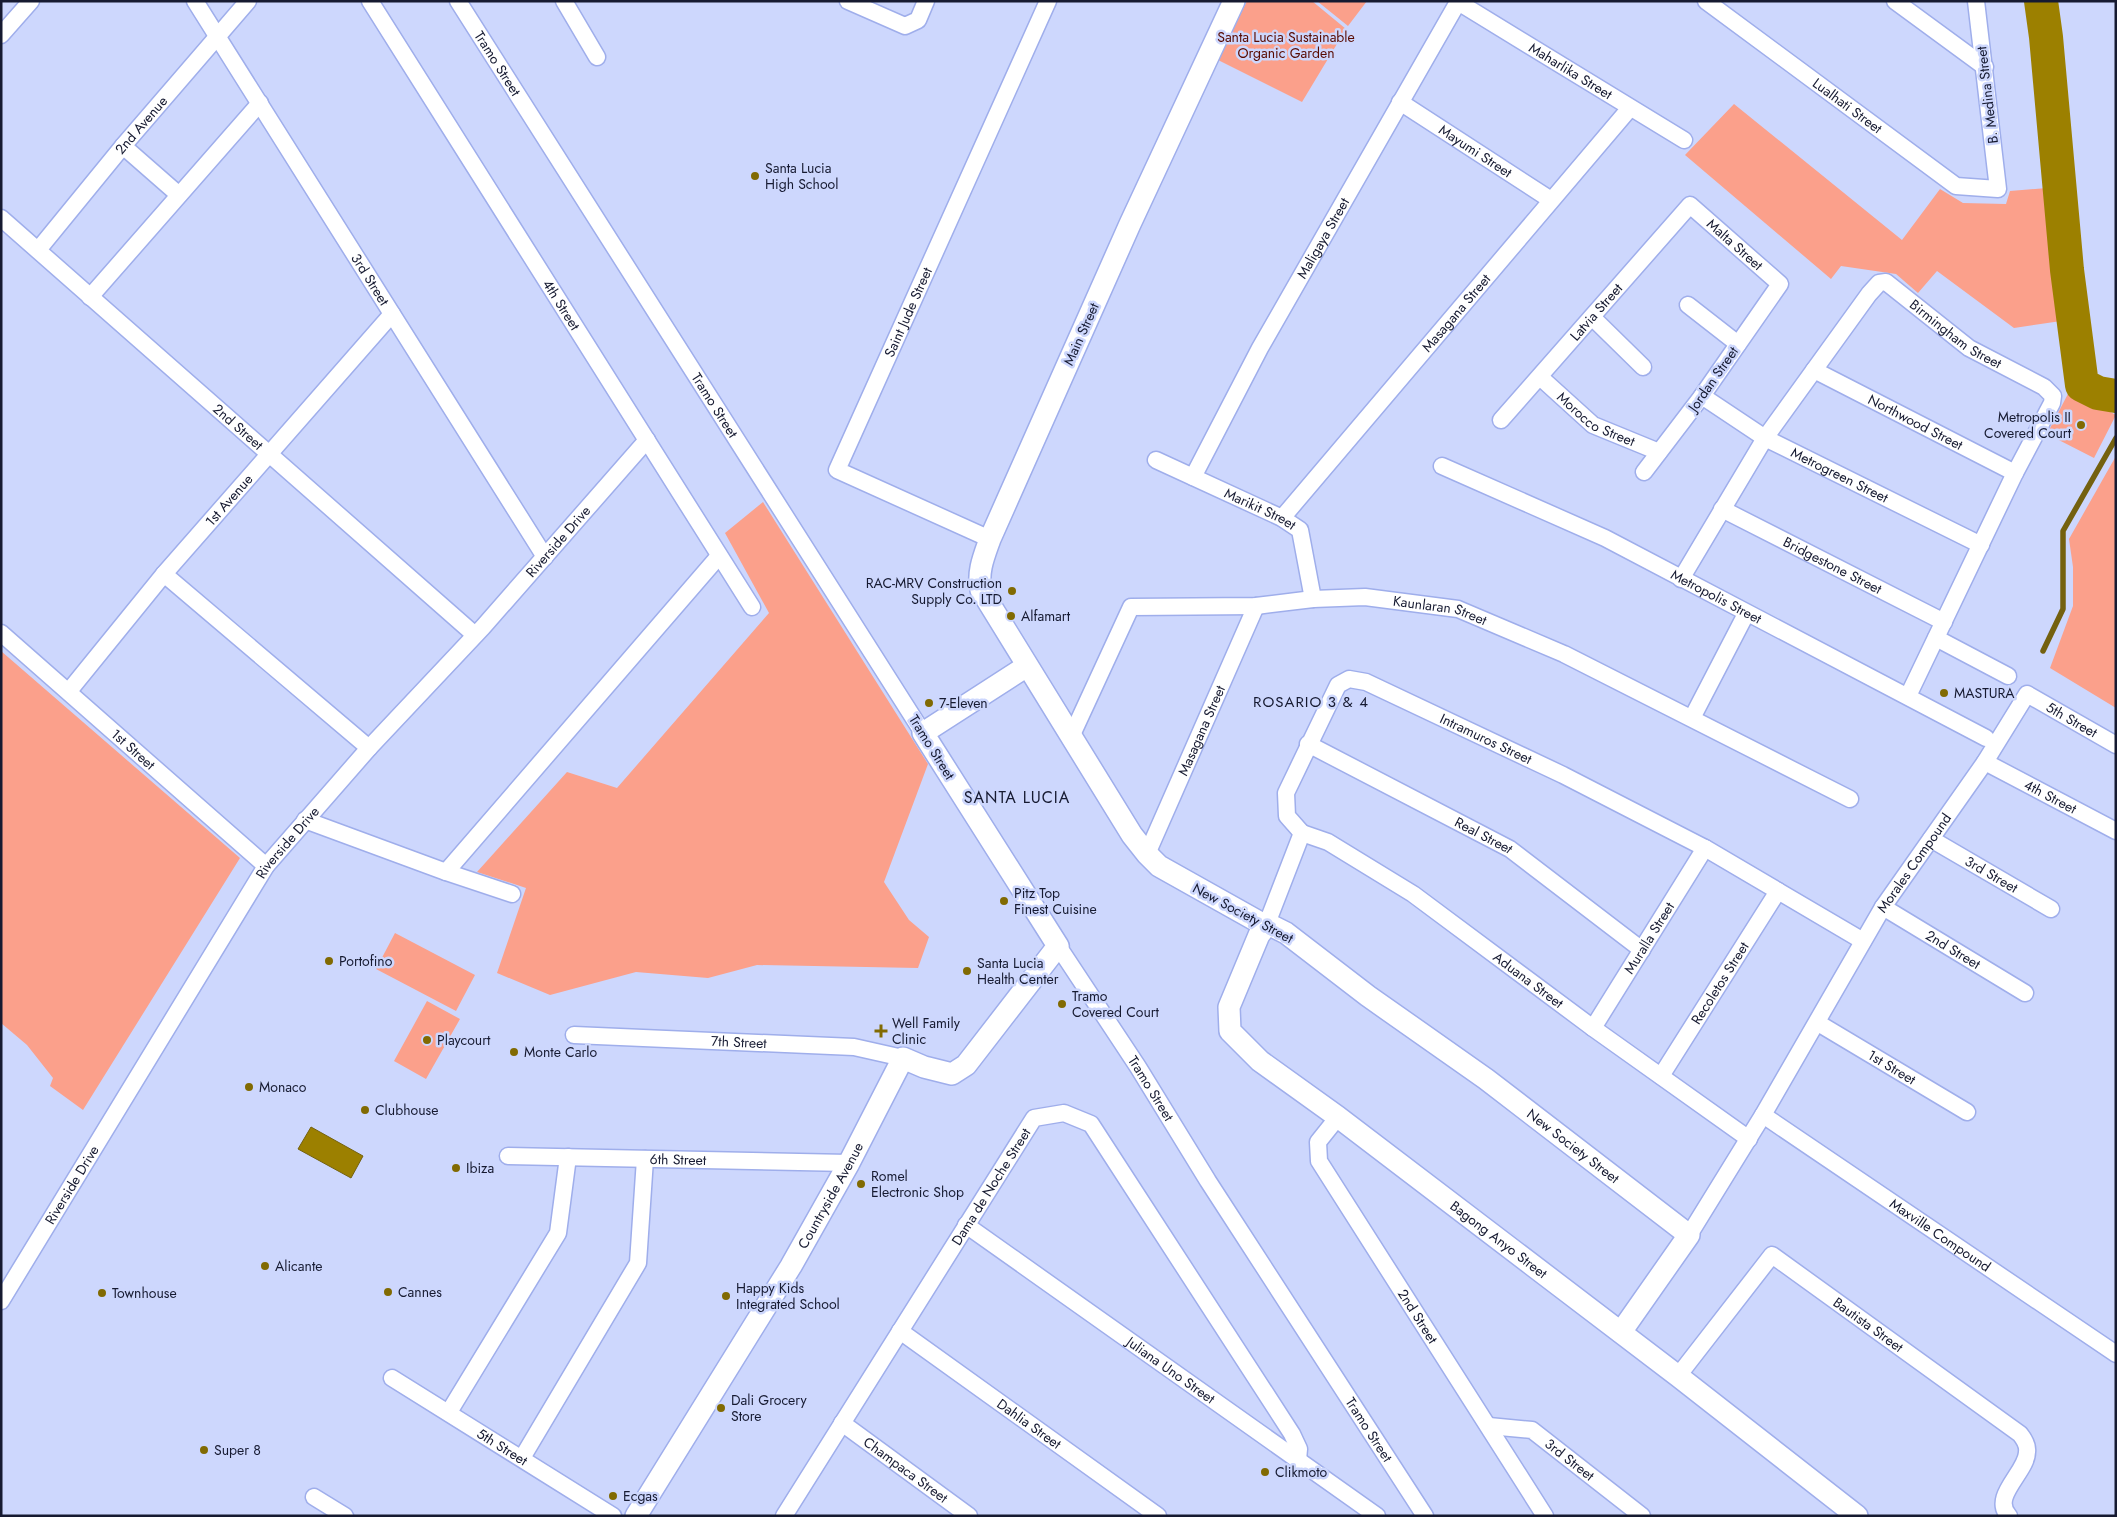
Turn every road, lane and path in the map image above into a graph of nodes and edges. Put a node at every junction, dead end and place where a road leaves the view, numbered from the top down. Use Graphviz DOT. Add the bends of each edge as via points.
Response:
graph roads {
  1 [pos="31,1"];
  2 [pos="195,1"];
  3 [pos="248,1"];
  4 [pos="370,1"];
  5 [pos="458,1"];
  6 [pos="564,1"];
  7 [pos="848,1"];
  8 [pos="926,1"];
  9 [pos="1048,1"];
  10 [pos="1234,1"];
  11 [pos="1706,1"];
  12 [pos="1895,1"];
  13 [pos="1976,1"];
  14 [pos="1458,2"];
  15 [pos="1,35"];
  16 [pos="217,36"];
  17 [pos="597,57"];
  18 [pos="1985,67"];
  19 [pos="1400,102"];
  20 [pos="260,103"];
  21 [pos="1630,108"];
  22 [pos="1684,140"];
  23 [pos="123,146"];
  24 [pos="1998,189"];
  25 [pos="179,195"];
  26 [pos="1551,200"];
  27 [pos="1690,206"];
  28 [pos="1,218"];
  29 [pos="38,250"];
  30 [pos="1780,284"];
  31 [pos="90,297"];
  32 [pos="1688,304"];
  33 [pos="392,314"];
  34 [pos="1592,317"];
  35 [pos="1738,344"];
  36 [pos="1643,367"];
  37 [pos="1814,370"];
  38 [pos="1540,377"];
  39 [pos="1702,396"];
  40 [pos="1501,420"];
  41 [pos="1765,438"];
  42 [pos="647,440"];
  43 [pos="1659,452"];
  44 [pos="269,454"];
  45 [pos="1156,460"];
  46 [pos="1442,466"];
  47 [pos="1644,472"];
  48 [pos="2015,473"];
  49 [pos="1193,477"];
  50 [pos="1722,509"];
  51 [pos="1282,518"];
  52 [pos="990,539"];
  53 [pos="1981,545"];
  54 [pos="720,556"];
  55 [pos="545,557"];
  56 [pos="164,574"];
  57 [pos="1681,578"];
  58 [pos="1313,599"];
  59 [pos="1256,606"];
  60 [pos="752,607"];
  61 [pos="1746,614"];
  62 [pos="1944,622"];
  63 [pos="1,633"];
  64 [pos="475,635"];
  65 [pos="1936,638"];
  66 [pos="1027,666"];
  67 [pos="2008,676"];
  68 [pos="69,691"];
  69 [pos="2027,694"];
  70 [pos="1908,696"];
  71 [pos="1692,718"];
  72 [pos="923,733"];
  73 [pos="1071,737"];
  74 [pos="1986,738"];
  75 [pos="1308,744"];
  76 [pos="2116,745"];
  77 [pos="370,748"];
  78 [pos="1985,762"];
  79 [pos="1850,798"];
  80 [pos="305,820"];
  81 [pos="2116,831"];
  82 [pos="1302,833"];
  83 [pos="1931,839"];
  84 [pos="1705,848"];
  85 [pos="1147,854"];
  86 [pos="266,866"];
  87 [pos="446,872"];
  88 [pos="1778,891"];
  89 [pos="512,894"];
  90 [pos="1883,907"];
  91 [pos="2051,909"];
  92 [pos="1266,926"];
  93 [pos="1863,941"];
  94 [pos="1058,946"];
  95 [pos="1642,950"];
  96 [pos="2025,992"];
  97 [pos="1818,1023"];
  98 [pos="1593,1028"];
  99 [pos="574,1035"];
  100 [pos="903,1058"];
  101 [pos="1661,1076"];
  102 [pos="1967,1112"];
  103 [pos="1764,1115"];
  104 [pos="1338,1117"];
  105 [pos="1749,1139"];
  106 [pos="508,1156"];
  107 [pos="568,1157"];
  108 [pos="645,1159"];
  109 [pos="849,1164"];
  110 [pos="966,1225"];
  111 [pos="1689,1234"];
  112 [pos="1,1301"];
  113 [pos="900,1330"];
  114 [pos="1621,1332"];
  115 [pos="2116,1354"];
  116 [pos="1678,1376"];
  117 [pos="392,1378"];
  118 [pos="449,1412"];
  119 [pos="842,1423"];
  120 [pos="1488,1426"];
  121 [pos="522,1458"];
  122 [pos="1298,1460"];
  123 [pos="314,1497"];
  124 [pos="2006,1513"];
  125 [pos="345,1516"];
  126 [pos="613,1516"];
  127 [pos="636,1516"];
  128 [pos="784,1516"];
  129 [pos="969,1516"];
  130 [pos="1158,1516"];
  131 [pos="1376,1516"];
  132 [pos="1425,1516"];
  133 [pos="1545,1516"];
  134 [pos="1642,1516"];
  135 [pos="1857,1516"];
  1 -- 15 [label="street"];
  2 -- 16 [label="street, 3rd Street"];
  3 -- 16 [label="street, 2nd Avenue"];
  4 -- 42 [label="street, 4th Street"];
  5 -- 72 [label="street, Tramo Street"];
  6 -- 17 [label="street"];
  7 -- 8 [label="street" via="905,26 918,20"];
  9 -- 52 [label="street, Saint Jude Street" via="837,470"];
  10 -- 52 [label="street, Main Street" via="1130,224"];
  11 -- 24 [label="street, Lualhati Street" via="1956,186"];
  12 -- 18 [label="street"];
  13 -- 18 [label="street, B. Medina Street"];
  14 -- 19 [label="street, Maligaya Street"];
  14 -- 21 [label="street, Maharlika Street"];
  16 -- 20 [label="street, 3rd Street"];
  16 -- 23 [label="street, 2nd Avenue"];
  18 -- 24 [label="street, B. Medina Street"];
  19 -- 26 [label="street, Mayumi Street"];
  19 -- 49 [label="street, Maligaya Street" via="1260,348"];
  20 -- 25 [label="street"];
  20 -- 33 [label="street, 3rd Street"];
  21 -- 22 [label="street, Maharlika Street"];
  21 -- 26 [label="street, Masagana Street"];
  23 -- 25 [label="street"];
  23 -- 29 [label="street, 2nd Avenue"];
  25 -- 31 [label="street"];
  26 -- 51 [label="street, Masagana Street"];
  27 -- 30 [label="street, Malta Street"];
  27 -- 34 [label="street, Latvia Street"];
  28 -- 29 [label="street, 2nd Street"];
  29 -- 31 [label="street, 2nd Street"];
  30 -- 35 [label="street, Jordan Street"];
  31 -- 44 [label="street, 2nd Street"];
  32 -- 35 [label="street"];
  33 -- 44 [label="street, 1st Avenue"];
  33 -- 55 [label="street, 3rd Street"];
  34 -- 36 [label="street"];
  34 -- 38 [label="street, Latvia Street"];
  35 -- 39 [label="street, Jordan Street"];
  37 -- 41 [label="street, Birmingham Street"];
  37 -- 48 [label="street, Northwood Street"];
  37 -- 48 [label="street, Birmingham Street" via="1869,294 1879,283 1886,282 1974,351 2052,393 2052,403"];
  38 -- 40 [label="street, Latvia Street"];
  38 -- 43 [label="street, Morocco Street" via="1593,425"];
  39 -- 41 [label="street, Metrogreen Street"];
  39 -- 43 [label="street, Jordan Street"];
  41 -- 50 [label="street, Birmingham Street"];
  41 -- 53 [label="street, Metrogreen Street"];
  42 -- 54 [label="street, 4th Street"];
  42 -- 55 [label="street, Riverside Drive"];
  43 -- 47 [label="street, Jordan Street"];
  44 -- 56 [label="street, 1st Avenue"];
  44 -- 64 [label="street, 2nd Street"];
  45 -- 49 [label="street, Marikit Street"];
  46 -- 57 [label="street, Metropolis Street" via="1605,538"];
  48 -- 53 [label="street, Birmingham Street"];
  49 -- 51 [label="street, Marikit Street"];
  50 -- 57 [label="street, Birmingham Street"];
  50 -- 62 [label="street, Bridgestone Street"];
  51 -- 58 [label="street, Marikit Street" via="1300,530"];
  52 -- 66 [label="street, Main Street" via="980,566 980,590"];
  53 -- 62 [label="street, Birmingham Street"];
  54 -- 60 [label="street, 4th Street"];
  54 -- 87 [label="street"];
  55 -- 64 [label="street, Riverside Drive"];
  56 -- 68 [label="street, 1st Avenue"];
  56 -- 77 [label="street"];
  57 -- 61 [label="street, Metropolis Street"];
  58 -- 59 [label="street, Kaunlaran Street"];
  58 -- 71 [label="street, Kaunlaran Street" via="1365,597 1458,609 1564,654"];
  59 -- 73 [label="street, Kaunlaran Street" via="1131,607"];
  59 -- 85 [label="street, Masagana Street"];
  61 -- 70 [label="street, Metropolis Street"];
  61 -- 71 [label="street"];
  62 -- 65 [label="street, Birmingham Street"];
  63 -- 68 [label="street, 1st Street"];
  64 -- 77 [label="street, Riverside Drive"];
  65 -- 67 [label="street"];
  65 -- 70 [label="street, Birmingham Street"];
  66 -- 72 [label="street"];
  66 -- 73 [label="street, New Society Street"];
  68 -- 86 [label="street, 1st Street"];
  69 -- 76 [label="street, 5th Street"];
  69 -- 78 [label="street, Morales Compound"];
  70 -- 74 [label="street, Metropolis Street"];
  71 -- 79 [label="street, Kaunlaran Street"];
  72 -- 94 [label="street, Tramo Street"];
  73 -- 85 [label="street, New Society Street"];
  75 -- 82 [label="street, Intramuros Street" via="1286,793 1287,816"];
  75 -- 84 [label="street, Intramuros Street" via="1338,685 1349,679 1366,682 1563,775"];
  75 -- 95 [label="street, Real Street" via="1510,849"];
  77 -- 80 [label="street, Riverside Drive"];
  78 -- 81 [label="street, 4th Street"];
  78 -- 83 [label="street, Morales Compound"];
  80 -- 86 [label="street, Riverside Drive"];
  80 -- 87 [label="street"];
  82 -- 92 [label="street"];
  82 -- 98 [label="street, Aduana Street" via="1328,842 1413,894"];
  83 -- 90 [label="street, Morales Compound"];
  83 -- 91 [label="street, 3rd Street"];
  84 -- 88 [label="street, Intramuros Street"];
  84 -- 95 [label="street, Muralla Street"];
  85 -- 92 [label="street, New Society Street" via="1159,866"];
  86 -- 112 [label="street, Riverside Drive"];
  87 -- 89 [label="street"];
  88 -- 93 [label="street, Intramuros Street"];
  88 -- 101 [label="street, Recoletos Street"];
  90 -- 93 [label="street, Morales Compound"];
  90 -- 96 [label="street, 2nd Street"];
  92 -- 104 [label="street, Bagong Anyo Street" via="1229,1007 1230,1031 1260,1061"];
  92 -- 111 [label="street, New Society Street" via="1286,933 1368,996 1486,1079"];
  93 -- 97 [label="street, Morales Compound"];
  94 -- 100 [label="street" via="966,1065 952,1074"];
  94 -- 132 [label="street, Tramo Street"];
  95 -- 98 [label="street, Muralla Street"];
  97 -- 102 [label="street, 1st Street"];
  97 -- 103 [label="street, Morales Compound"];
  98 -- 101 [label="street, Aduana Street"];
  99 -- 100 [label="street, 7th Street" via="854,1047"];
  100 -- 109 [label="street, Countryside Avenue"];
  101 -- 105 [label="street, Aduana Street"];
  103 -- 105 [label="street, Morales Compound"];
  103 -- 115 [label="street, Maxville Compound"];
  104 -- 114 [label="street, Bagong Anyo Street"];
  104 -- 120 [label="street, 2nd Street" via="1318,1142 1319,1162"];
  105 -- 111 [label="street, Morales Compound"];
  106 -- 107 [label="street, 6th Street"];
  107 -- 108 [label="street, 6th Street"];
  107 -- 118 [label="street" via="558,1233"];
  108 -- 109 [label="street, 6th Street"];
  108 -- 121 [label="street" via="638,1263"];
  109 -- 127 [label="street, Countryside Avenue" via="791,1266"];
  110 -- 113 [label="street, Dama de Noche Street"];
  110 -- 122 [label="street, Juliana Uno Street"];
  110 -- 122 [label="street, Dama de Noche Street" via="1034,1118 1064,1113 1091,1124 1292,1434 1300,1449"];
  111 -- 114 [label="street"];
  113 -- 119 [label="street, Dama de Noche Street"];
  113 -- 130 [label="street, Dahlia Street"];
  114 -- 116 [label="street, Bagong Anyo Street"];
  116 -- 124 [label="street, Bautista Street" via="1772,1255 2020,1434 2028,1453 2003,1501"];
  116 -- 135 [label="street, Bagong Anyo Street"];
  117 -- 118 [label="street, 5th Street"];
  118 -- 121 [label="street, 5th Street"];
  119 -- 128 [label="street, Dama de Noche Street"];
  119 -- 129 [label="street, Champaca Street"];
  120 -- 133 [label="street, 2nd Street"];
  120 -- 134 [label="street, 3rd Street" via="1532,1430"];
  121 -- 126 [label="street, 5th Street"];
  122 -- 131 [label="street, Juliana Uno Street"];
  123 -- 125 [label="street"];
}
